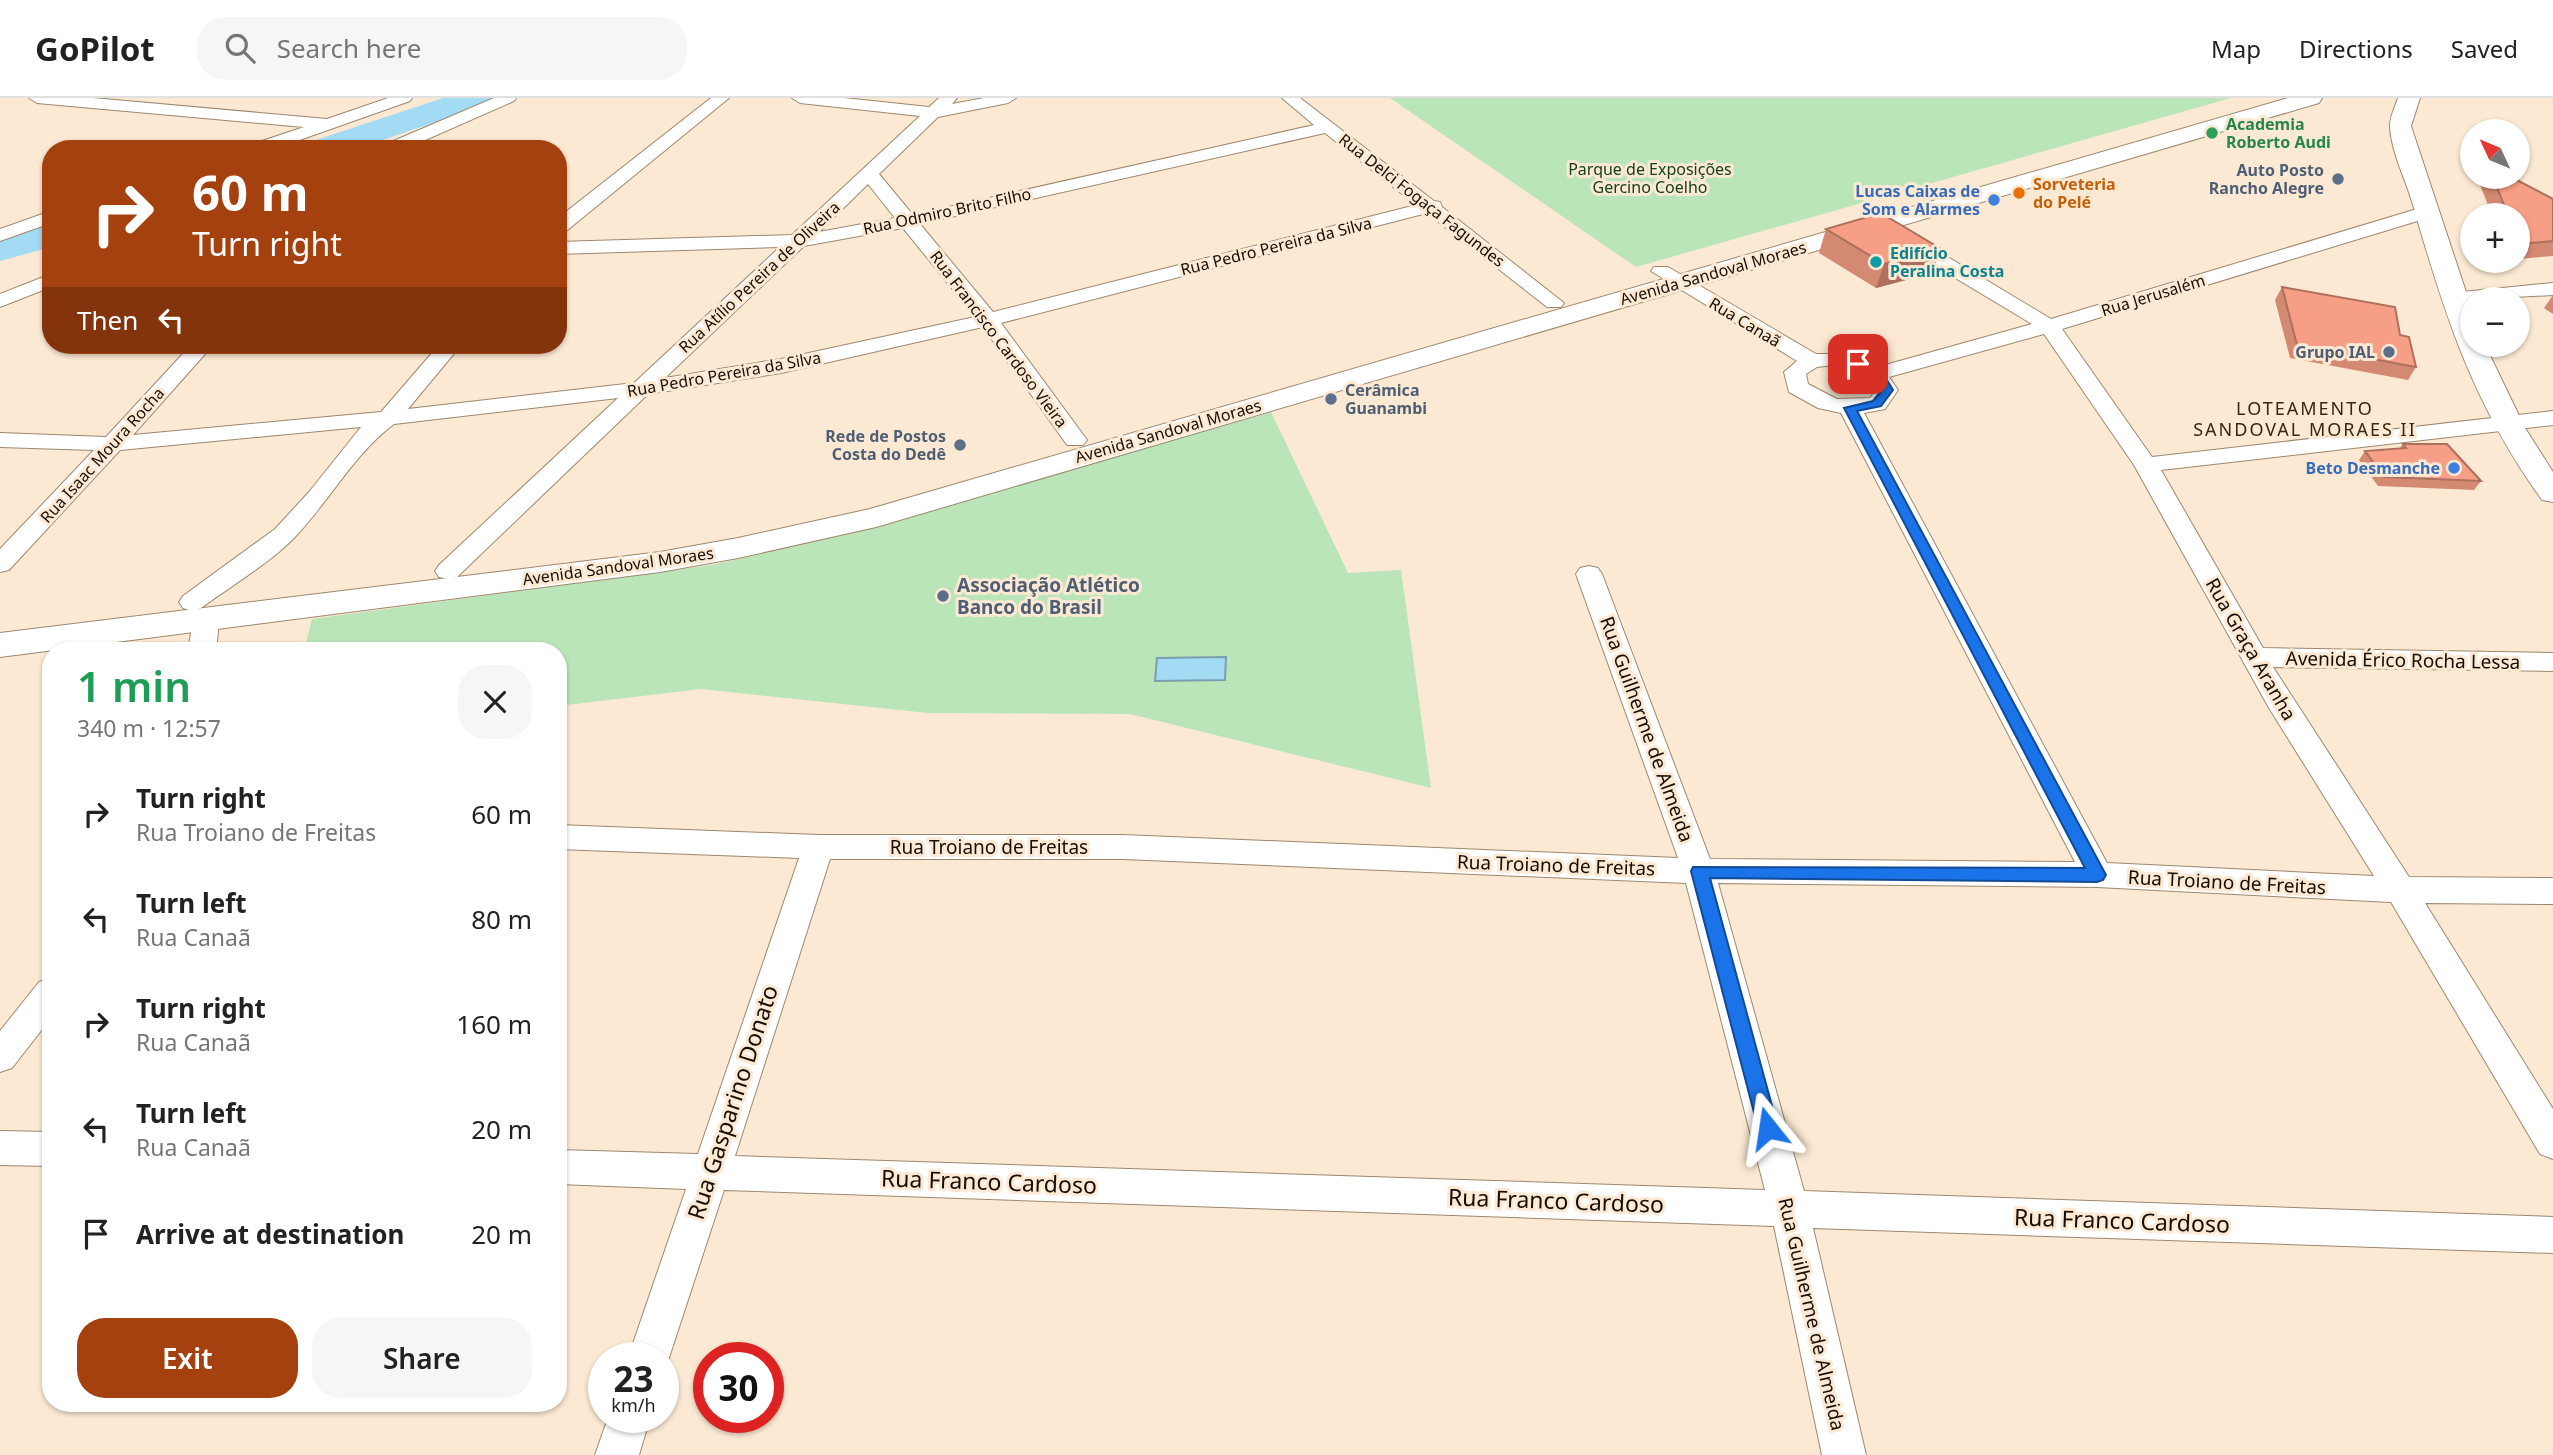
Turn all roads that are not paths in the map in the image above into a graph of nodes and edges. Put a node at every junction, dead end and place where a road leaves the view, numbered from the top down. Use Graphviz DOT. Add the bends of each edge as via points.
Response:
graph roads {
  1 [pos="37,98"];
  2 [pos="404,98"];
  3 [pos="508,98"];
  4 [pos="721,98"];
  5 [pos="800,98"];
  6 [pos="1008,98"];
  7 [pos="1290,98"];
  8 [pos="2261,98"];
  9 [pos="2311,98"];
  10 [pos="2409,98"];
  11 [pos="941,105"];
  12 [pos="329,124"];
  13 [pos="1329,127"];
  14 [pos="282,140"];
  15 [pos="411,140"];
  16 [pos="869,173"];
  17 [pos="1929,202"];
  18 [pos="1433,206"];
  19 [pos="2427,212"];
  20 [pos="42,220"];
  21 [pos="567,221"];
  22 [pos="909,221"];
  23 [pos="1880,224"];
  24 [pos="5,230"];
  25 [pos="798,240"];
  26 [pos="567,248"];
  27 [pos="1670,277"];
  28 [pos="42,284"];
  29 [pos="2553,289"];
  30 [pos="2452,299"];
  31 [pos="0,301"];
  32 [pos="1554,303"];
  33 [pos="988,320"];
  34 [pos="2049,326"];
  35 [pos="193,354"];
  36 [pos="442,354"];
  37 [pos="1812,361"];
  38 [pos="1877,374"];
  39 [pos="640,389"];
  40 [pos="1280,389"];
  41 [pos="1850,408"];
  42 [pos="388,418"];
  43 [pos="2553,418"];
  44 [pos="2506,423"];
  45 [pos="0,440"];
  46 [pos="1075,440"];
  47 [pos="111,444"];
  48 [pos="2146,465"];
  49 [pos="2550,484"];
  50 [pos="0,564"];
  51 [pos="447,571"];
  52 [pos="1589,574"];
  53 [pos="200,625"];
  54 [pos="0,627"];
  55 [pos="0,645"];
  56 [pos="2254,657"];
  57 [pos="2553,662"];
  58 [pos="567,837"];
  59 [pos="818,847"];
  60 [pos="1699,871"];
  61 [pos="2097,875"];
  62 [pos="2400,890"];
  63 [pos="2553,891"];
  64 [pos="42,1003"];
  65 [pos="0,1057"];
  66 [pos="2553,1142"];
  67 [pos="0,1148"];
  68 [pos="42,1149"];
  69 [pos="567,1167"];
  70 [pos="708,1172"];
  71 [pos="1789,1208"];
  72 [pos="2553,1235"];
  73 [pos="654,1342"];
  74 [pos="624,1433"];
  75 [pos="617,1455"];
  76 [pos="1844,1455"];
  1 -- 12 [label="street"];
  2 -- 12 [label="street"];
  3 -- 15 [label="street"];
  4 -- 21 [label="street"];
  5 -- 11 [label="street"];
  6 -- 11 [label="street"];
  7 -- 13 [label="street, Rua Delci Fogaça Fagundes"];
  8 -- 17 [label="main road, Avenida Sandoval Moraes"];
  9 -- 17 [label="main road, Avenida Sandoval Moraes"];
  10 -- 19 [label="main road" via="2392,117"];
  11 -- 16 [label="street, Rua Atílio Pereira de Oliveira"];
  12 -- 14 [label="street"];
  13 -- 18 [label="street, Rua Delci Fogaça Fagundes"];
  13 -- 22 [label="street, Rua Odmiro Brito Filho"];
  16 -- 22 [label="street, Rua Francisco Cardoso Vieira"];
  16 -- 25 [label="street, Rua Atílio Pereira de Oliveira"];
  17 -- 23 [label="main road, Avenida Sandoval Moraes"];
  17 -- 27 [label="main road, Avenida Sandoval Moraes"];
  18 -- 32 [label="street, Rua Delci Fogaça Fagundes"];
  18 -- 33 [label="street, Rua Pedro Pereira da Silva"];
  19 -- 30 [label="main road"];
  19 -- 34 [label="street, Rua Jerusalém"];
  20 -- 24 [label="street"];
  22 -- 25 [label="street, Rua Odmiro Brito Filho"];
  22 -- 33 [label="street, Rua Francisco Cardoso Vieira"];
  23 -- 27 [label="main road, Avenida Sandoval Moraes"];
  23 -- 34 [label="street, Rua Graça Aranha"];
  25 -- 26 [label="street, Rua Odmiro Brito Filho"];
  25 -- 39 [label="street, Rua Atílio Pereira de Oliveira"];
  27 -- 32 [label="main road, Avenida Sandoval Moraes"];
  27 -- 37 [label="street, Rua Canaã"];
  27 -- 40 [label="main road, Avenida Sandoval Moraes"];
  28 -- 31 [label="street"];
  29 -- 30 [label="street"];
  30 -- 44 [label="main road"];
  32 -- 40 [label="main road, Avenida Sandoval Moraes"];
  33 -- 39 [label="street, Rua Pedro Pereira da Silva" via="781,366"];
  33 -- 46 [label="street, Rua Francisco Cardoso Vieira"];
  34 -- 38 [label="street, Rua Jerusalém"];
  34 -- 48 [label="street, Rua Graça Aranha"];
  35 -- 47 [label="street, Rua Isaac Moura Rocha"];
  36 -- 42 [label="street"];
  37 -- 38 [label="street, Rua Canaã" via="1834,359"];
  37 -- 41 [label="street" via="1795,372 1797,387 1819,402"];
  38 -- 41 [label="street" via="1888,390 1877,404"];
  39 -- 42 [label="street, Rua Pedro Pereira da Silva"];
  39 -- 51 [label="street, Rua Atílio Pereira de Oliveira"];
  40 -- 46 [label="main road, Avenida Sandoval Moraes"];
  40 -- 53 [label="main road, Avenida Sandoval Moraes" via="889,513 738,548"];
  41 -- 61 [label="street"];
  42 -- 47 [label="street, Rua Pedro Pereira da Silva"];
  42 -- 53 [label="street" via="369,432 318,497"];
  43 -- 44 [label="street"];
  44 -- 48 [label="street"];
  44 -- 49 [label="main road"];
  45 -- 47 [label="street, Rua Pedro Pereira da Silva"];
  46 -- 51 [label="main road, Avenida Sandoval Moraes" via="857,503 758,525"];
  47 -- 50 [label="street, Rua Isaac Moura Rocha"];
  48 -- 56 [label="street, Rua Graça Aranha"];
  51 -- 53 [label="main road, Avenida Sandoval Moraes"];
  52 -- 60 [label="street, Rua Guilherme de Almeida"];
  53 -- 54 [label="main road, Avenida Sandoval Moraes"];
  53 -- 55 [label="main road, Avenida Sandoval Moraes"];
  56 -- 57 [label="street, Avenida Érico Rocha Lessa"];
  56 -- 62 [label="street, Rua Graça Aranha"];
  58 -- 59 [label="street, Rua Troiano de Freitas"];
  59 -- 60 [label="street, Rua Troiano de Freitas" via="1123,847"];
  59 -- 70 [label="street, Rua Gasparino Donato"];
  60 -- 61 [label="street, Rua Troiano de Freitas"];
  60 -- 71 [label="street, Rua Guilherme de Almeida"];
  61 -- 62 [label="street, Rua Troiano de Freitas"];
  62 -- 63 [label="street, Rua Troiano de Freitas"];
  62 -- 66 [label="street, Rua Graça Aranha"];
  64 -- 65 [label="street"];
  67 -- 68 [label="street"];
  69 -- 70 [label="street, Rua Franco Cardoso"];
  70 -- 71 [label="street, Rua Franco Cardoso"];
  70 -- 73 [label="street, Rua Gasparino Donato"];
  71 -- 72 [label="street, Rua Franco Cardoso"];
  71 -- 76 [label="street, Rua Guilherme de Almeida"];
  74 -- 75 [label="street"];
}
